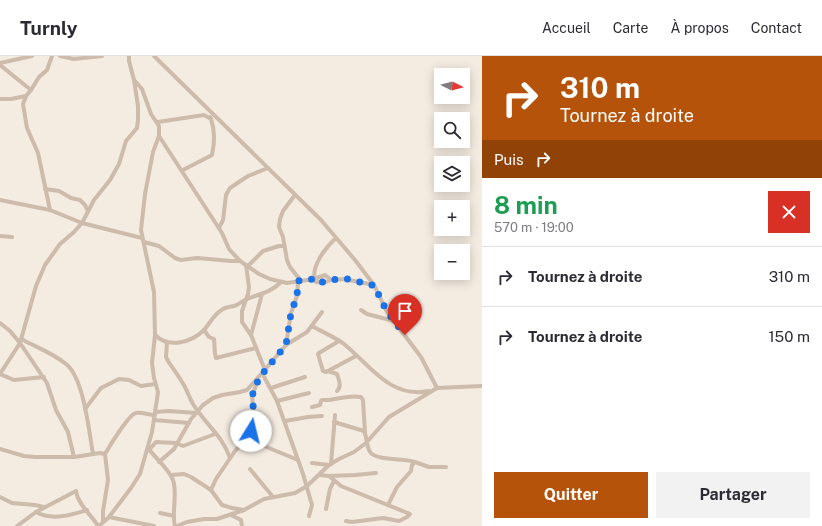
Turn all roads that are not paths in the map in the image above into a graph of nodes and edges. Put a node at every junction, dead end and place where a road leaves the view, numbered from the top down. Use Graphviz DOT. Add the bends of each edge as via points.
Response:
graph roads {
  1 [pos="32,56"];
  2 [pos="52,56"];
  3 [pos="60,56"];
  4 [pos="102,56"];
  5 [pos="129,56"];
  6 [pos="154,56"];
  7 [pos="0,64"];
  8 [pos="134,80"];
  9 [pos="31,90"];
  10 [pos="26,96"];
  11 [pos="0,99"];
  12 [pos="210,112"];
  13 [pos="211,119"];
  14 [pos="158,122"];
  15 [pos="159,136"];
  16 [pos="268,168"];
  17 [pos="183,170"];
  18 [pos="45,189"];
  19 [pos="295,195"];
  20 [pos="0,200"];
  21 [pos="50,210"];
  22 [pos="88,211"];
  23 [pos="82,223"];
  24 [pos="219,228"];
  25 [pos="0,237"];
  26 [pos="12,237"];
  27 [pos="336,238"];
  28 [pos="143,240"];
  29 [pos="284,246"];
  30 [pos="240,260"];
  31 [pos="247,265"];
  32 [pos="314,279"];
  33 [pos="331,280"];
  34 [pos="300,281"];
  35 [pos="280,283"];
  36 [pos="374,285"];
  37 [pos="262,294"];
  38 [pos="246,300"];
  39 [pos="361,310"];
  40 [pos="322,312"];
  41 [pos="394,321"];
  42 [pos="0,323"];
  43 [pos="312,326"];
  44 [pos="204,330"];
  45 [pos="155,335"];
  46 [pos="251,336"];
  47 [pos="20,341"];
  48 [pos="340,341"];
  49 [pos="167,343"];
  50 [pos="286,345"];
  51 [pos="256,348"];
  52 [pos="356,356"];
  53 [pos="264,371"];
  54 [pos="328,371"];
  55 [pos="0,374"];
  56 [pos="305,376"];
  57 [pos="44,378"];
  58 [pos="259,378"];
  59 [pos="155,384"];
  60 [pos="482,386"];
  61 [pos="271,388"];
  62 [pos="435,389"];
  63 [pos="336,391"];
  64 [pos="309,393"];
  65 [pos="278,401"];
  66 [pos="312,407"];
  67 [pos="85,409"];
  68 [pos="197,412"];
  69 [pos="155,416"];
  70 [pos="322,416"];
  71 [pos="335,416"];
  72 [pos="285,421"];
  73 [pos="334,422"];
  74 [pos="189,423"];
  75 [pos="365,433"];
  76 [pos="215,434"];
  77 [pos="247,439"];
  78 [pos="176,443"];
  79 [pos="366,443"];
  80 [pos="0,449"];
  81 [pos="148,449"];
  82 [pos="93,454"];
  83 [pos="105,454"];
  84 [pos="74,457"];
  85 [pos="230,458"];
  86 [pos="298,460"];
  87 [pos="159,462"];
  88 [pos="415,462"];
  89 [pos="312,463"];
  90 [pos="330,465"];
  91 [pos="446,467"];
  92 [pos="250,469"];
  93 [pos="376,473"];
  94 [pos="171,475"];
  95 [pos="320,475"];
  96 [pos="329,476"];
  97 [pos="334,481"];
  98 [pos="307,486"];
  99 [pos="211,490"];
  100 [pos="0,497"];
  101 [pos="273,497"];
  102 [pos="388,505"];
  103 [pos="44,507"];
  104 [pos="326,509"];
  105 [pos="87,510"];
  106 [pos="244,510"];
  107 [pos="36,512"];
  108 [pos="160,513"];
  109 [pos="231,515"];
  110 [pos="174,516"];
  111 [pos="309,516"];
  112 [pos="109,517"];
  113 [pos="346,521"];
  114 [pos="104,522"];
  115 [pos="142,524"];
  116 [pos="17,526"];
  117 [pos="98,526"];
  118 [pos="154,526"];
  119 [pos="176,526"];
  120 [pos="242,526"];
  1 -- 7 [label="street"];
  2 -- 9 [label="street" via="47,70"];
  3 -- 4 [label="street" via="74,59"];
  5 -- 8 [label="street"];
  6 -- 12 [label="street"];
  7 -- 9 [label="street"];
  8 -- 14 [label="street" via="142,89 151,114"];
  8 -- 22 [label="street" via="137,128 122,148 119,164 110,180"];
  9 -- 10 [label="street"];
  10 -- 11 [label="street"];
  10 -- 18 [label="street" via="23,108 27,128 38,153"];
  12 -- 13 [label="street"];
  12 -- 16 [label="street"];
  13 -- 14 [label="street" via="204,115"];
  13 -- 17 [label="street" via="214,130 212,155"];
  14 -- 15 [label="street"];
  15 -- 17 [label="street"];
  15 -- 28 [label="street" via="153,152 144,201 141,230"];
  16 -- 19 [label="street"];
  16 -- 24 [label="street" via="248,176 230,188 226,195 223,220"];
  17 -- 24 [label="street"];
  18 -- 21 [label="street"];
  18 -- 22 [label="street" via="59,191 80,200"];
  19 -- 27 [label="street"];
  19 -- 29 [label="street" via="283,211 279,223"];
  20 -- 21 [label="street"];
  21 -- 23 [label="street"];
  22 -- 23 [label="street"];
  23 -- 28 [label="street"];
  23 -- 47 [label="street" via="60,244 45,265"];
  24 -- 30 [label="street" via="229,249"];
  25 -- 26 [label="street"];
  27 -- 32 [label="street" via="317,263"];
  27 -- 36 [label="street"];
  28 -- 30 [label="street" via="160,246 181,260"];
  28 -- 45 [label="street" via="154,292"];
  29 -- 31 [label="street" via="263,251"];
  29 -- 34 [label="street" via="287,260"];
  30 -- 31 [label="street"];
  31 -- 35 [label="street" via="259,274"];
  31 -- 38 [label="street" via="249,287"];
  32 -- 33 [label="street" via="319,283"];
  32 -- 33 [label="street" via="325,275"];
  32 -- 34 [label="street"];
  33 -- 36 [label="street" via="344,278"];
  34 -- 35 [label="street"];
  34 -- 50 [label="street"];
  35 -- 37 [label="street" via="273,290"];
  36 -- 41 [label="street"];
  37 -- 38 [label="street"];
  37 -- 46 [label="street"];
  38 -- 44 [label="street" via="220,310"];
  38 -- 46 [label="street" via="242,322"];
  39 -- 41 [label="street"];
  40 -- 43 [label="street"];
  41 -- 62 [label="street" via="421,357"];
  42 -- 47 [label="street"];
  43 -- 48 [label="street"];
  43 -- 50 [label="street" via="299,338"];
  44 -- 49 [label="street" via="190,339"];
  44 -- 51 [label="street" via="214,339 216,358"];
  45 -- 49 [label="street"];
  45 -- 59 [label="street" via="152,363"];
  46 -- 51 [label="street"];
  47 -- 55 [label="street"];
  47 -- 57 [label="street"];
  47 -- 67 [label="street" via="50,354 71,369"];
  48 -- 52 [label="street"];
  48 -- 54 [label="street" via="318,354 324,371"];
  49 -- 68 [label="street" via="168,361 185,386"];
  50 -- 53 [label="street"];
  51 -- 53 [label="street"];
  52 -- 54 [label="street"];
  52 -- 62 [label="street" via="378,376 403,390 411,392"];
  53 -- 58 [label="street"];
  53 -- 61 [label="street"];
  54 -- 63 [label="street" via="337,374 340,386"];
  55 -- 57 [label="street" via="14,380"];
  56 -- 61 [label="street"];
  57 -- 84 [label="street" via="56,410 68,432"];
  58 -- 68 [label="street" via="247,390 213,398"];
  58 -- 77 [label="street" via="252,396 253,420"];
  59 -- 67 [label="street" via="141,386 129,380 119,379 101,388"];
  59 -- 69 [label="street" via="158,392"];
  60 -- 62 [label="street"];
  61 -- 65 [label="street"];
  62 -- 79 [label="street" via="389,417"];
  64 -- 65 [label="street"];
  65 -- 72 [label="street"];
  66 -- 75 [label="street" via="320,405 322,400 360,396 363,400"];
  67 -- 82 [label="street"];
  68 -- 69 [label="street" via="169,411"];
  68 -- 74 [label="street"];
  68 -- 76 [label="street"];
  69 -- 74 [label="street"];
  69 -- 81 [label="street"];
  69 -- 83 [label="street" via="134,414"];
  70 -- 72 [label="street"];
  71 -- 73 [label="street"];
  72 -- 86 [label="street"];
  73 -- 75 [label="street" via="361,429"];
  73 -- 90 [label="street"];
  74 -- 78 [label="street"];
  75 -- 79 [label="street"];
  76 -- 78 [label="street" via="183,446"];
  76 -- 85 [label="street" via="227,448"];
  77 -- 85 [label="street"];
  77 -- 86 [label="street"];
  78 -- 81 [label="street" via="156,442"];
  78 -- 87 [label="street" via="174,449"];
  79 -- 88 [label="street" via="370,453 374,455"];
  79 -- 90 [label="street"];
  80 -- 84 [label="street" via="24,456"];
  81 -- 87 [label="street"];
  81 -- 112 [label="street" via="136,481"];
  82 -- 83 [label="street"];
  82 -- 84 [label="street"];
  83 -- 114 [label="street" via="108,480 103,511"];
  85 -- 99 [label="street"];
  86 -- 98 [label="street"];
  87 -- 94 [label="street"];
  88 -- 91 [label="street" via="429,467"];
  88 -- 102 [label="street"];
  89 -- 90 [label="street"];
  90 -- 95 [label="street"];
  92 -- 101 [label="street"];
  93 -- 96 [label="street"];
  94 -- 99 [label="street" via="184,474"];
  94 -- 110 [label="street" via="175,487"];
  95 -- 96 [label="street"];
  95 -- 98 [label="street"];
  96 -- 97 [label="street"];
  97 -- 102 [label="street"];
  97 -- 104 [label="street"];
  98 -- 101 [label="street" via="295,493"];
  98 -- 111 [label="street" via="312,505"];
  99 -- 106 [label="street" via="222,505"];
  100 -- 103 [label="street" via="12,502"];
  101 -- 106 [label="street"];
  102 -- 113 [label="street" via="410,514 399,521 383,518"];
  103 -- 105 [label="street" via="76,491 79,502"];
  103 -- 107 [label="street"];
  105 -- 107 [label="street" via="54,517"];
  105 -- 117 [label="street"];
  106 -- 109 [label="street"];
  107 -- 116 [label="street"];
  108 -- 110 [label="street"];
  109 -- 119 [label="street"];
  109 -- 120 [label="street" via="241,520"];
  110 -- 119 [label="street"];
  112 -- 114 [label="street"];
  112 -- 115 [label="street"];
  114 -- 117 [label="street"];
  115 -- 118 [label="street"];
}
